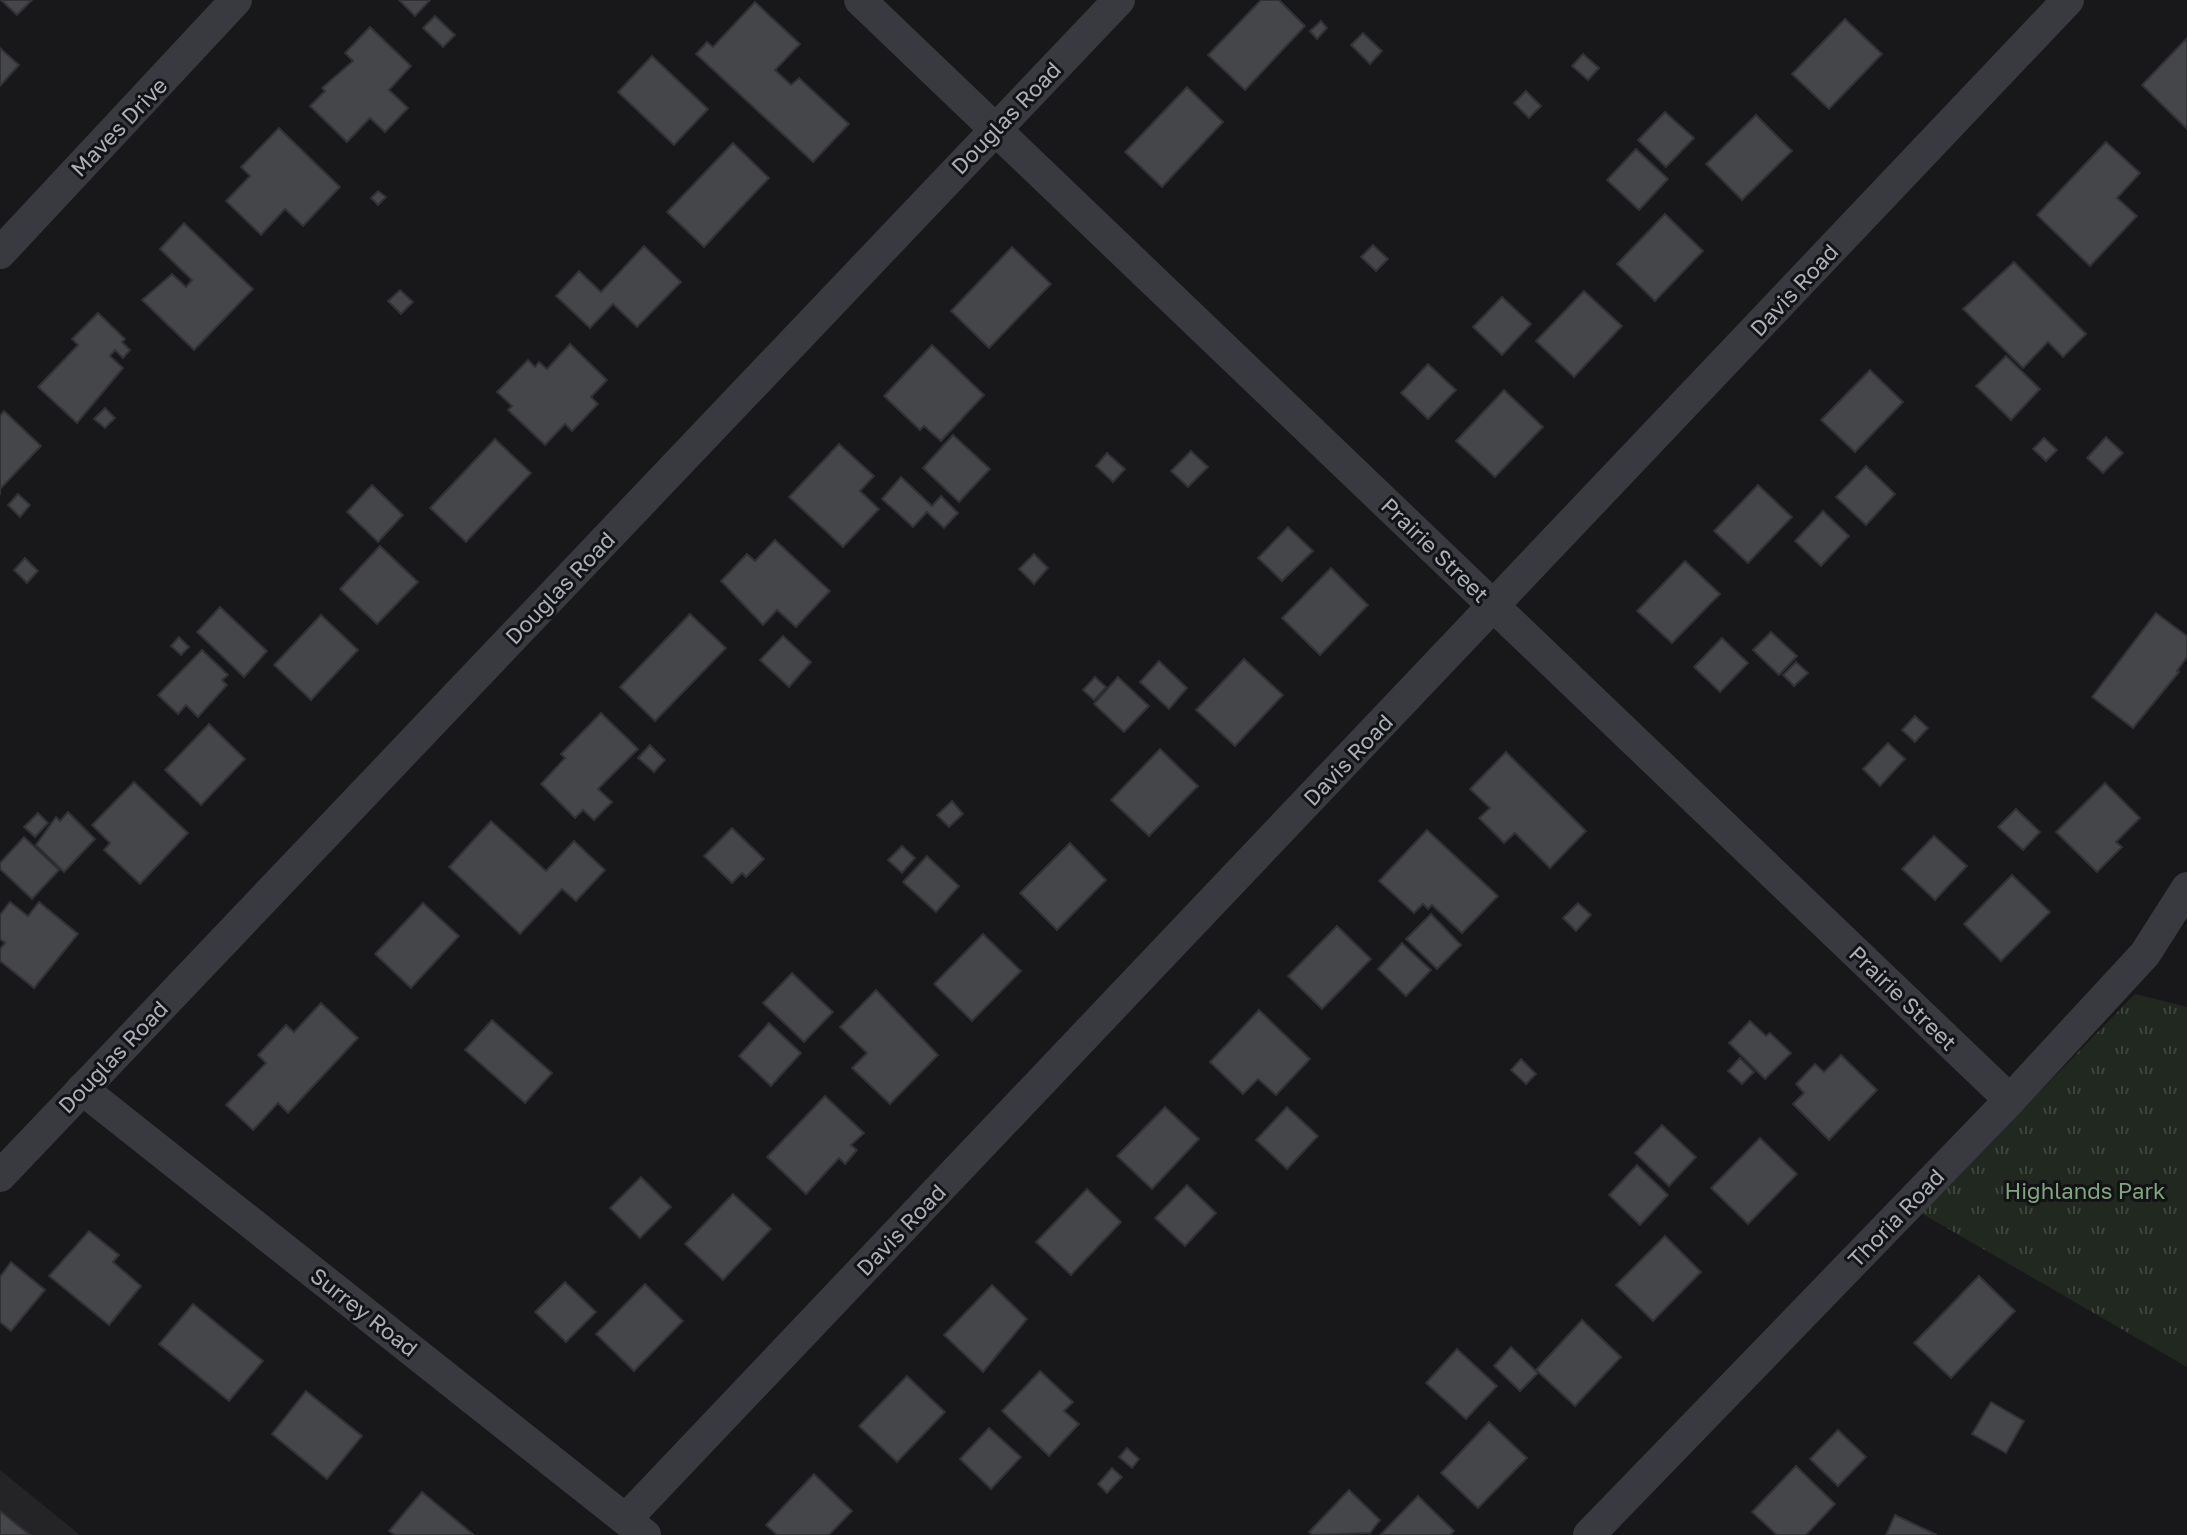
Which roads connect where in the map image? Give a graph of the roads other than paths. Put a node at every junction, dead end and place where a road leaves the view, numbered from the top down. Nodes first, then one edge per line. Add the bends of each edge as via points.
1 (236, 0) edge
2 (860, 0) edge
3 (1119, 0) edge
4 (2068, 0) edge
5 (995, 131) junction
6 (0, 253) edge
7 (1495, 606) junction
8 (2187, 888) edge
9 (82, 1089) junction
10 (2010, 1100) junction
11 (0, 1176) edge
12 (636, 1527) edge
13 (1589, 1535) edge

1 - 6 street, Maves Drive
2 - 5 street, Prairie Street
3 - 5 street, Douglas Road
4 - 7 street, Davis Road
5 - 7 street, Prairie Street
5 - 9 street, Douglas Road
7 - 10 street, Prairie Street
7 - 12 street, Davis Road
8 - 10 street, Thoria Road via 2145,954
9 - 11 street, Douglas Road
9 - 12 street, Surrey Road
10 - 13 street, Thoria Road

